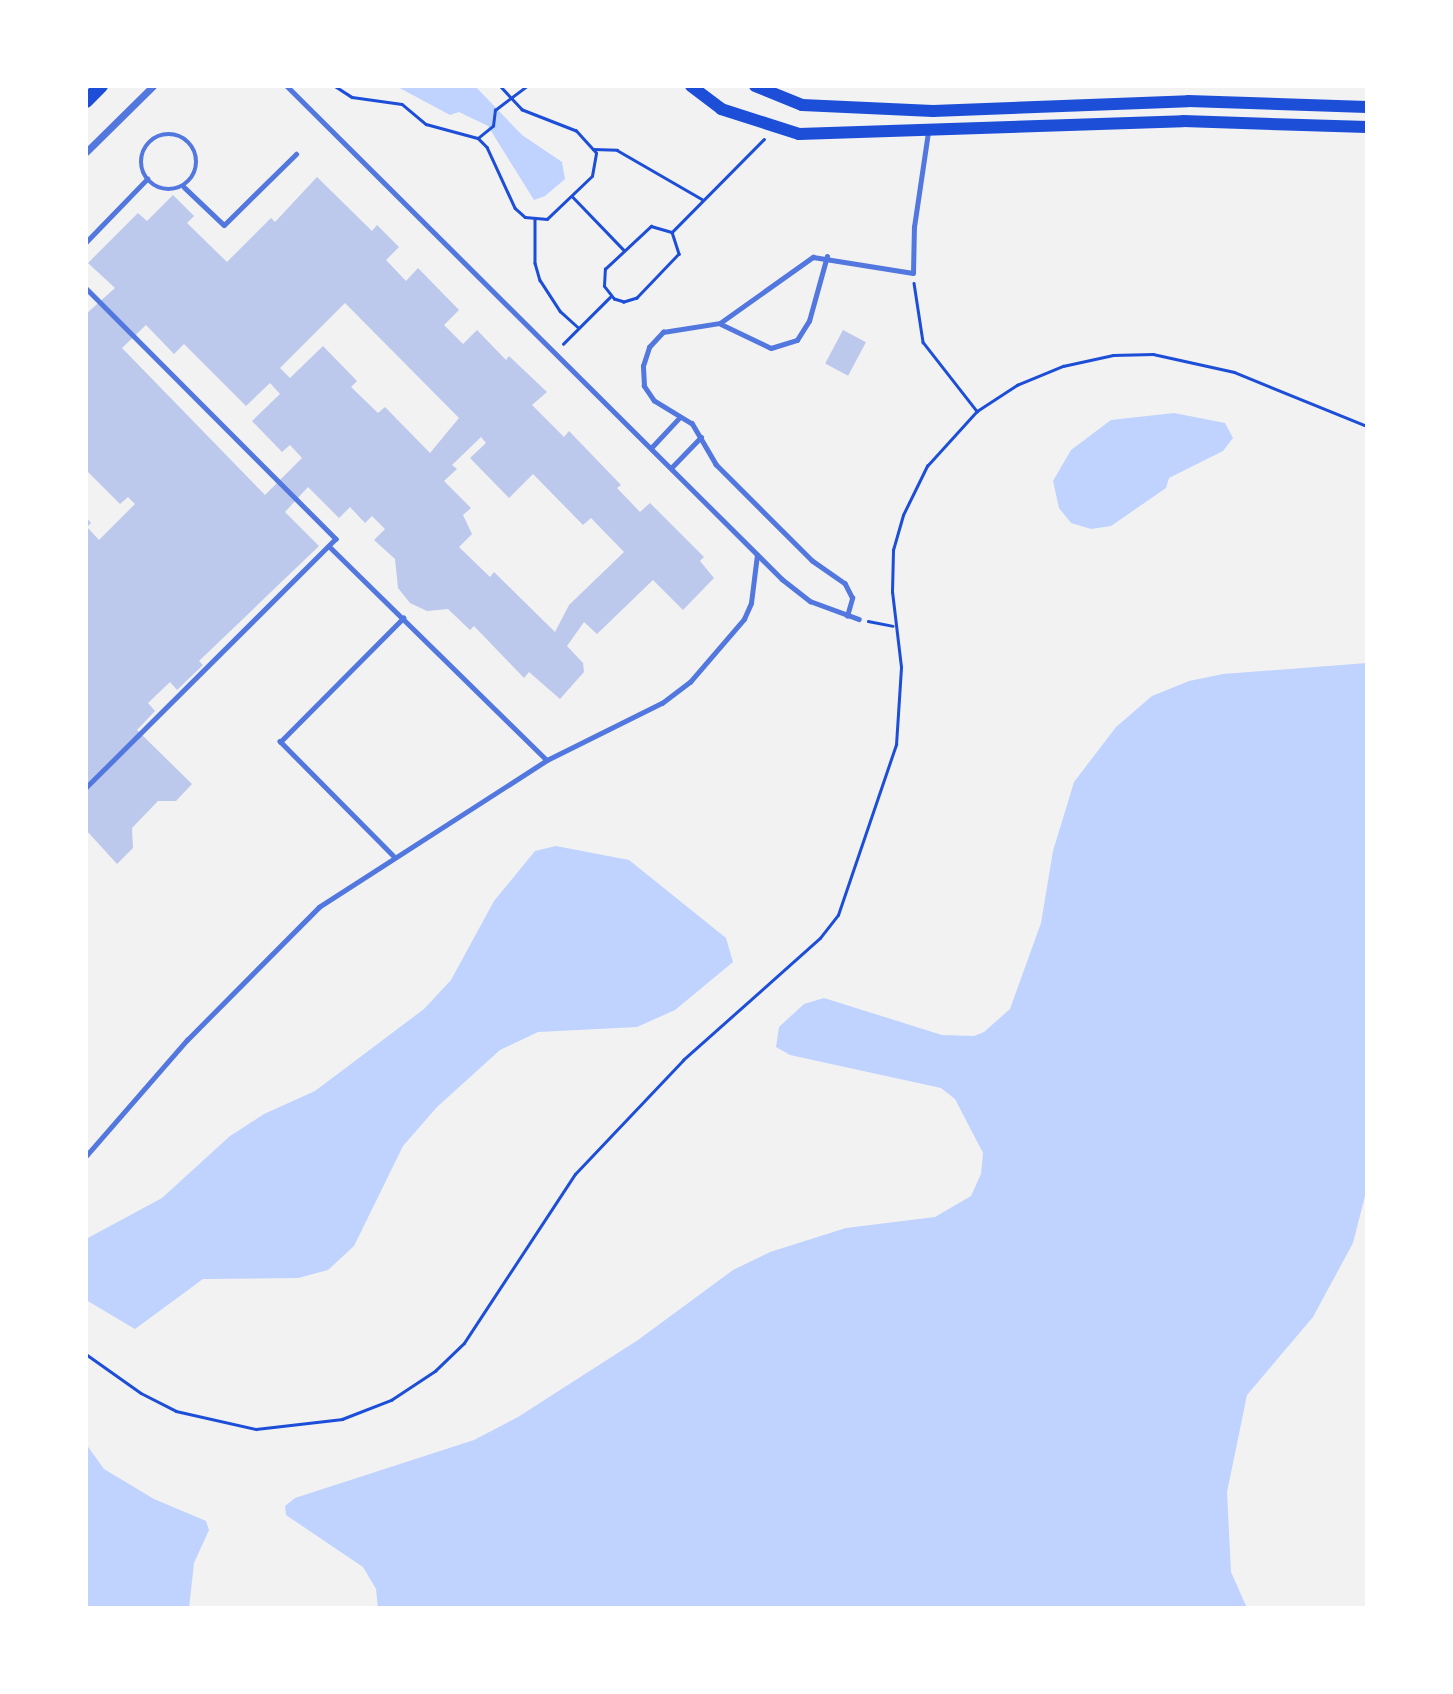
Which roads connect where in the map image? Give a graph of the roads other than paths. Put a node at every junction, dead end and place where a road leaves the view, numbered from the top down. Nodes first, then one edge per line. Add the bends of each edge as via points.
1 (101, 86) edge
2 (153, 86) edge
3 (287, 86) edge
4 (691, 86) edge
5 (755, 86) edge
6 (86, 101) edge
7 (1367, 107) edge
8 (1367, 127) edge
9 (928, 131) junction
10 (86, 152) edge
11 (296, 154) dead end
12 (147, 178) junction
13 (184, 187) junction
14 (86, 242) edge
15 (827, 256) junction
16 (86, 288) edge
17 (720, 323) junction
18 (680, 416) junction
19 (701, 437) junction
20 (651, 448) junction
21 (671, 468) junction
22 (329, 546) junction
23 (757, 554) junction
24 (847, 615) junction
25 (403, 618) junction
26 (859, 619) road end
27 (547, 760) junction
28 (86, 788) edge
29 (393, 856) junction
30 (86, 1156) edge

1 - 6 main road
2 - 10 street
3 - 20 lane
4 - 9 main road via 721,109 799,134
5 - 7 main road via 802,104 933,111 1188,101
8 - 9 main road via 1183,121
9 - 15 lane via 914,227 913,273
11 - 13 lane via 224,225
12 - 13 lane via 166,190
12 - 13 lane via 141,165 146,146 163,135 174,135 196,154 196,172
12 - 14 lane
15 - 17 lane via 806,260
15 - 17 lane via 809,321 797,340 771,348
16 - 22 lane via 336,539
17 - 18 lane via 669,329 649,347 644,386 663,409
18 - 19 lane
18 - 20 lane
19 - 21 lane
19 - 24 lane via 716,465 812,561 845,584 852,598
20 - 21 lane
21 - 23 lane
22 - 25 lane
22 - 28 lane
23 - 24 lane via 810,601
23 - 27 lane via 751,603 744,619 690,682 662,703
24 - 26 lane
25 - 27 lane
25 - 29 lane via 280,742
27 - 29 lane
29 - 30 lane via 319,906 187,1040

